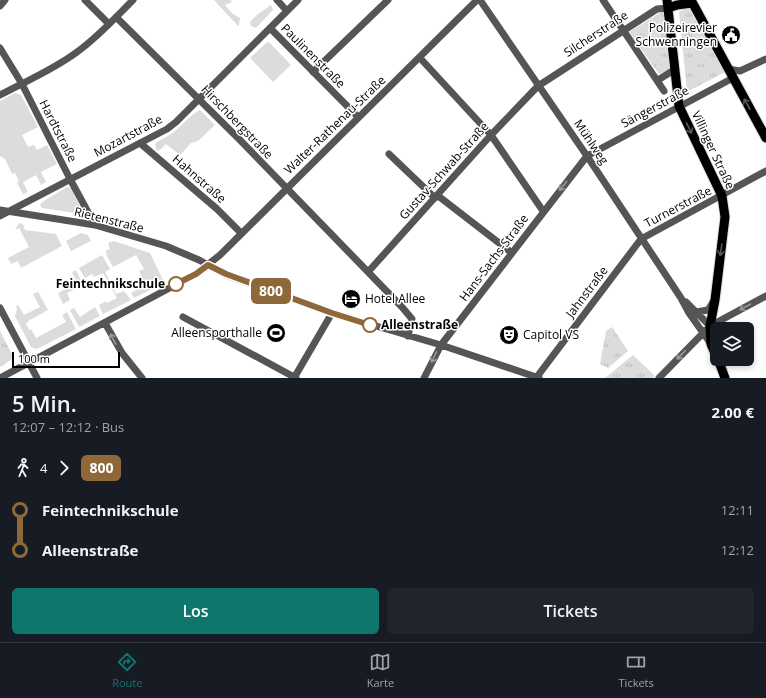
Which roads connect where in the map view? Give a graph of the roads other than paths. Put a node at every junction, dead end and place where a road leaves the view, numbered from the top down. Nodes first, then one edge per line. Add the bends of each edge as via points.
1 (5, 0) edge
2 (85, 0) edge
3 (133, 0) edge
4 (277, 0) edge
5 (298, 0) edge
6 (388, 0) edge
7 (479, 0) edge
8 (603, 0) edge
9 (692, 2) edge
10 (668, 4) edge
11 (0, 6) edge
12 (286, 12) junction
13 (116, 17) junction
14 (110, 24) junction
15 (270, 28) junction
16 (623, 31) junction
17 (0, 48) edge
18 (420, 58) junction
19 (766, 58) edge
20 (728, 69) junction
21 (674, 70) junction
22 (313, 72) junction
23 (733, 78) junction
24 (658, 80) junction
25 (22, 84) junction
26 (538, 86) junction
27 (664, 91) dead end
28 (0, 95) edge
29 (198, 99) junction
30 (679, 106) junction
31 (358, 117) junction
32 (491, 134) junction
33 (766, 138) edge
34 (140, 143) junction
35 (389, 154) dead end
36 (587, 156) junction
37 (766, 171) edge
38 (70, 179) junction
39 (286, 188) junction
40 (722, 196) junction
41 (436, 197) junction
42 (543, 211) junction
43 (2, 213) edge
44 (95, 225) junction
45 (241, 233) junction
46 (641, 239) junction
47 (512, 254) junction
48 (208, 265) junction
49 (368, 272) junction
50 (766, 296) edge
51 (681, 298) junction
52 (715, 300) junction
53 (0, 308) edge
54 (696, 312) junction
55 (332, 313) junction
56 (2, 317) edge
57 (183, 317) dead end
58 (711, 322) edge
59 (717, 322) edge
60 (105, 323) junction
61 (710, 326) joint
62 (703, 332) junction
63 (408, 336) junction
64 (710, 342) edge
65 (441, 345) junction
66 (30, 363) junction
67 (720, 366) edge
68 (0, 378) edge
69 (37, 378) edge
70 (142, 378) edge
71 (295, 378) edge
72 (424, 378) edge
73 (537, 378) edge
74 (659, 378) edge
75 (725, 378) edge

1 - 11 street
2 - 14 street
3 - 13 street
4 - 12 street, Paulinenstraße
5 - 12 street, Mozartstraße
6 - 22 street
7 - 18 street, Walter-Rathenau-Straße
7 - 26 street, Mühlweg
8 - 16 street
9 - 10 main road, Silcherstraße
9 - 20 main road
10 - 16 street, Silcherstraße
10 - 21 main road, Villinger Straße
12 - 15 street, Mozartstraße
13 - 14 street
13 - 29 street, Hirschbergstraße
14 - 25 street via 78,52
15 - 22 street, Paulinenstraße
15 - 29 street, Mozartstraße
16 - 24 street
16 - 26 street, Silcherstraße
17 - 25 street, Hardtstraße
18 - 31 street, Walter-Rathenau-Straße
18 - 32 street
19 - 20 street via 740,71
20 - 23 main road
21 - 24 street
21 - 30 main road, Villinger Straße
22 - 31 street, Paulinenstraße
23 - 30 street, Sängerstraße
33 -> 23 main road
24 - 27 street
25 - 28 street
25 - 38 street, Hardtstraße
26 - 32 street, Gustav-Schwab-Straße
26 - 36 street, Mühlweg
29 - 34 street, Mozartstraße via 167,129
29 - 39 street, Hirschbergstraße
30 - 36 street, Sängerstraße
30 -> 40 main road, Villinger Straße
31 - 39 street, Walter-Rathenau-Straße
32 - 41 street, Gustav-Schwab-Straße
32 - 42 street
34 - 38 street, Mozartstraße
34 - 45 street, Hahnstraße
35 - 41 street
36 -> 42 street, Hans-Sachs-Straße
36 - 46 street, Mühlweg
37 - 40 street, Turnerstraße
38 - 43 street, Mozartstraße
38 - 44 street, Hardtstraße
39 - 45 street, Walter-Rathenau-Straße
39 - 49 street, Hirschbergstraße
40 - 46 street, Turnerstraße
40 -> 52 main road, Villinger Straße via 725,217
41 - 47 street
41 - 49 street, Gustav-Schwab-Straße
42 - 47 street, Hans-Sachs-Straße
43 - 44 street, Rietenstraße
44 - 48 street, Rietenstraße via 166,246
45 - 48 street, Walter-Rathenau-Straße
46 - 51 street, Mühlweg
46 - 73 street, Jahnstraße
47 - 65 street, Hans-Sachs-Straße
48 - 55 street
48 - 60 street, Walter-Rathenau-Straße
49 - 63 street, Hirschbergstraße via 412,320
50 -> 59 street
51 - 54 street, Mühlweg
51 - 62 street, Mühlweg
52 - 54 street via 708,310
52 - 58 main road, Villinger Straße
53 - 56 street
54 - 61 street, Mühlweg
55 - 63 street
55 - 71 street
56 - 66 street
57 - 71 street
60 - 66 street, Walter-Rathenau-Straße
70 -> 60 street via 122,354
61 - 62 street
62 - 64 street, Mühlweg
62 -> 74 street
63 - 65 street
65 -> 72 street, Hans-Sachs-Straße
65 - 73 street
66 - 68 street, Walter-Rathenau-Straße
66 - 69 street
67 - 75 main road, Villinger Straße

